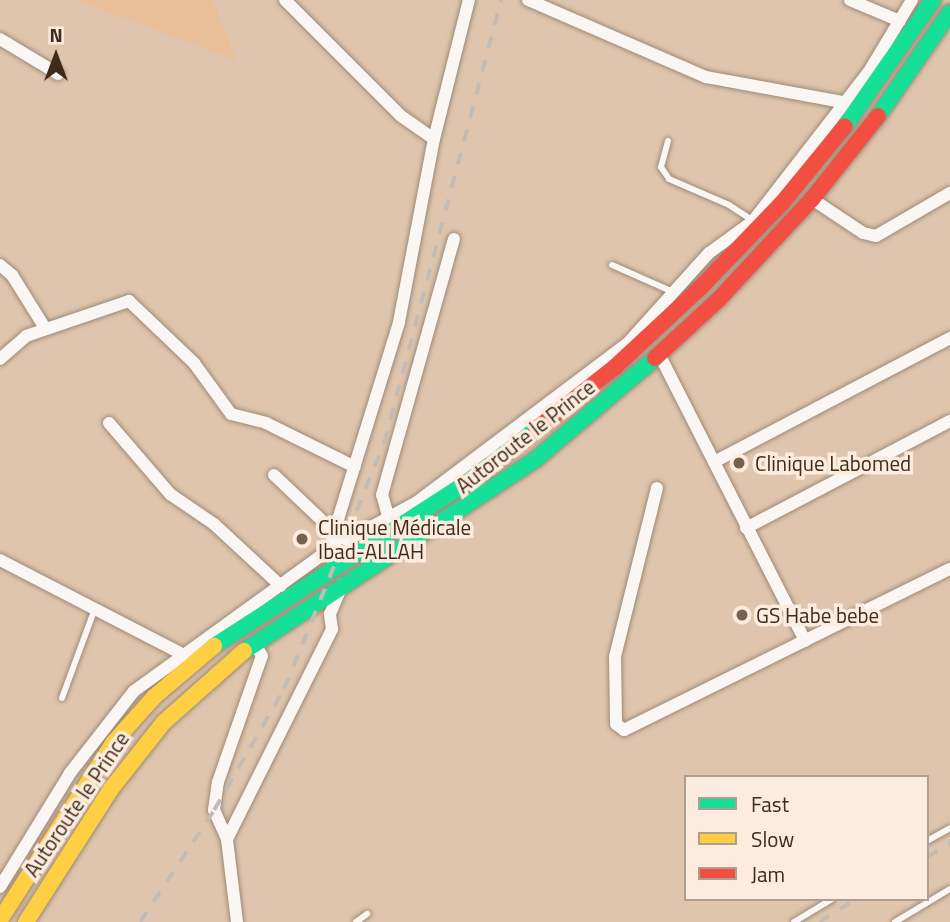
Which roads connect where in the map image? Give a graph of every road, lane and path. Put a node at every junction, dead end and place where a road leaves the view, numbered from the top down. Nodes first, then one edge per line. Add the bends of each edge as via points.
1 (285, 0) edge
2 (469, 0) edge
3 (528, 0) edge
4 (850, 0) edge
5 (912, 0) edge
6 (933, 0) edge
7 (950, 12) edge
8 (900, 21) junction
9 (0, 39) edge
10 (58, 74) dead end
11 (842, 102) junction
12 (434, 139) junction
13 (668, 141) dead end
14 (950, 193) edge
15 (812, 199) junction
16 (753, 221) junction
17 (454, 239) dead end
18 (0, 265) edge
19 (612, 265) dead end
20 (673, 292) junction
21 (45, 328) junction
22 (950, 338) edge
23 (659, 354) junction
24 (0, 359) edge
25 (950, 421) edge
26 (109, 423) dead end
27 (714, 462) junction
28 (355, 467) junction
29 (274, 475) dead end
30 (657, 488) dead end
31 (388, 519) junction
32 (746, 528) junction
33 (334, 532) junction
34 (329, 550) junction
35 (0, 560) edge
36 (950, 569) edge
37 (343, 584) junction
38 (281, 586) junction
39 (309, 586) junction
40 (94, 611) junction
41 (805, 641) junction
42 (254, 642) junction
43 (188, 656) junction
44 (62, 698) dead end
45 (950, 828) edge
46 (227, 839) junction
47 (929, 840) edge
48 (0, 887) edge
49 (950, 889) edge
50 (829, 901) edge
51 (366, 914) dead end
52 (0, 920) edge
53 (26, 922) edge
54 (237, 922) edge
55 (356, 922) edge
56 (794, 922) edge
57 (895, 922) edge

1 - 12 street via 401,116
2 - 12 street
3 - 11 street via 706,77
4 - 8 street
5 - 8 street
6 - 39 main road, Autoroute le Prince via 859,109 782,203 702,286 616,366 471,480
7 - 15 main road, Autoroute le Prince via 875,120
8 - 11 street via 868,73
9 - 10 street
11 - 16 street
12 - 28 street via 399,322
13 - 16 lane via 661,167 669,179 729,205
14 - 15 street via 876,236 863,233
15 - 23 main road, Autoroute le Prince via 719,299
16 - 20 street via 709,253
17 - 31 street via 382,495
18 - 21 street via 12,275
19 - 20 lane
20 - 31 street via 627,344
21 - 24 street via 26,336
21 - 28 street via 130,301 194,363 231,414 267,423
22 - 27 street
23 - 27 street
23 - 37 main road, Autoroute le Prince via 536,459
25 - 32 street
26 - 38 street via 170,494 214,524
27 - 32 street
28 - 33 street
29 - 33 street
30 - 41 street via 615,657 619,727 628,729
31 - 34 street
32 - 41 street
33 - 34 street
34 - 38 street
34 - 39 street
35 - 40 street
36 - 41 street
37 - 42 main road, Autoroute le Prince
37 - 46 street via 330,614 332,629
38 - 43 street
39 - 43 main road, Autoroute le Prince
40 - 43 street
40 - 44 lane
42 - 46 street via 261,656 218,782 215,810
42 - 53 main road, Autoroute le Prince via 164,722 111,789
43 - 48 street via 134,691 70,772
43 - 52 main road, Autoroute le Prince via 113,743
45 - 47 lane
46 - 54 street
49 - 57 lane
50 - 56 lane
51 - 55 lane

